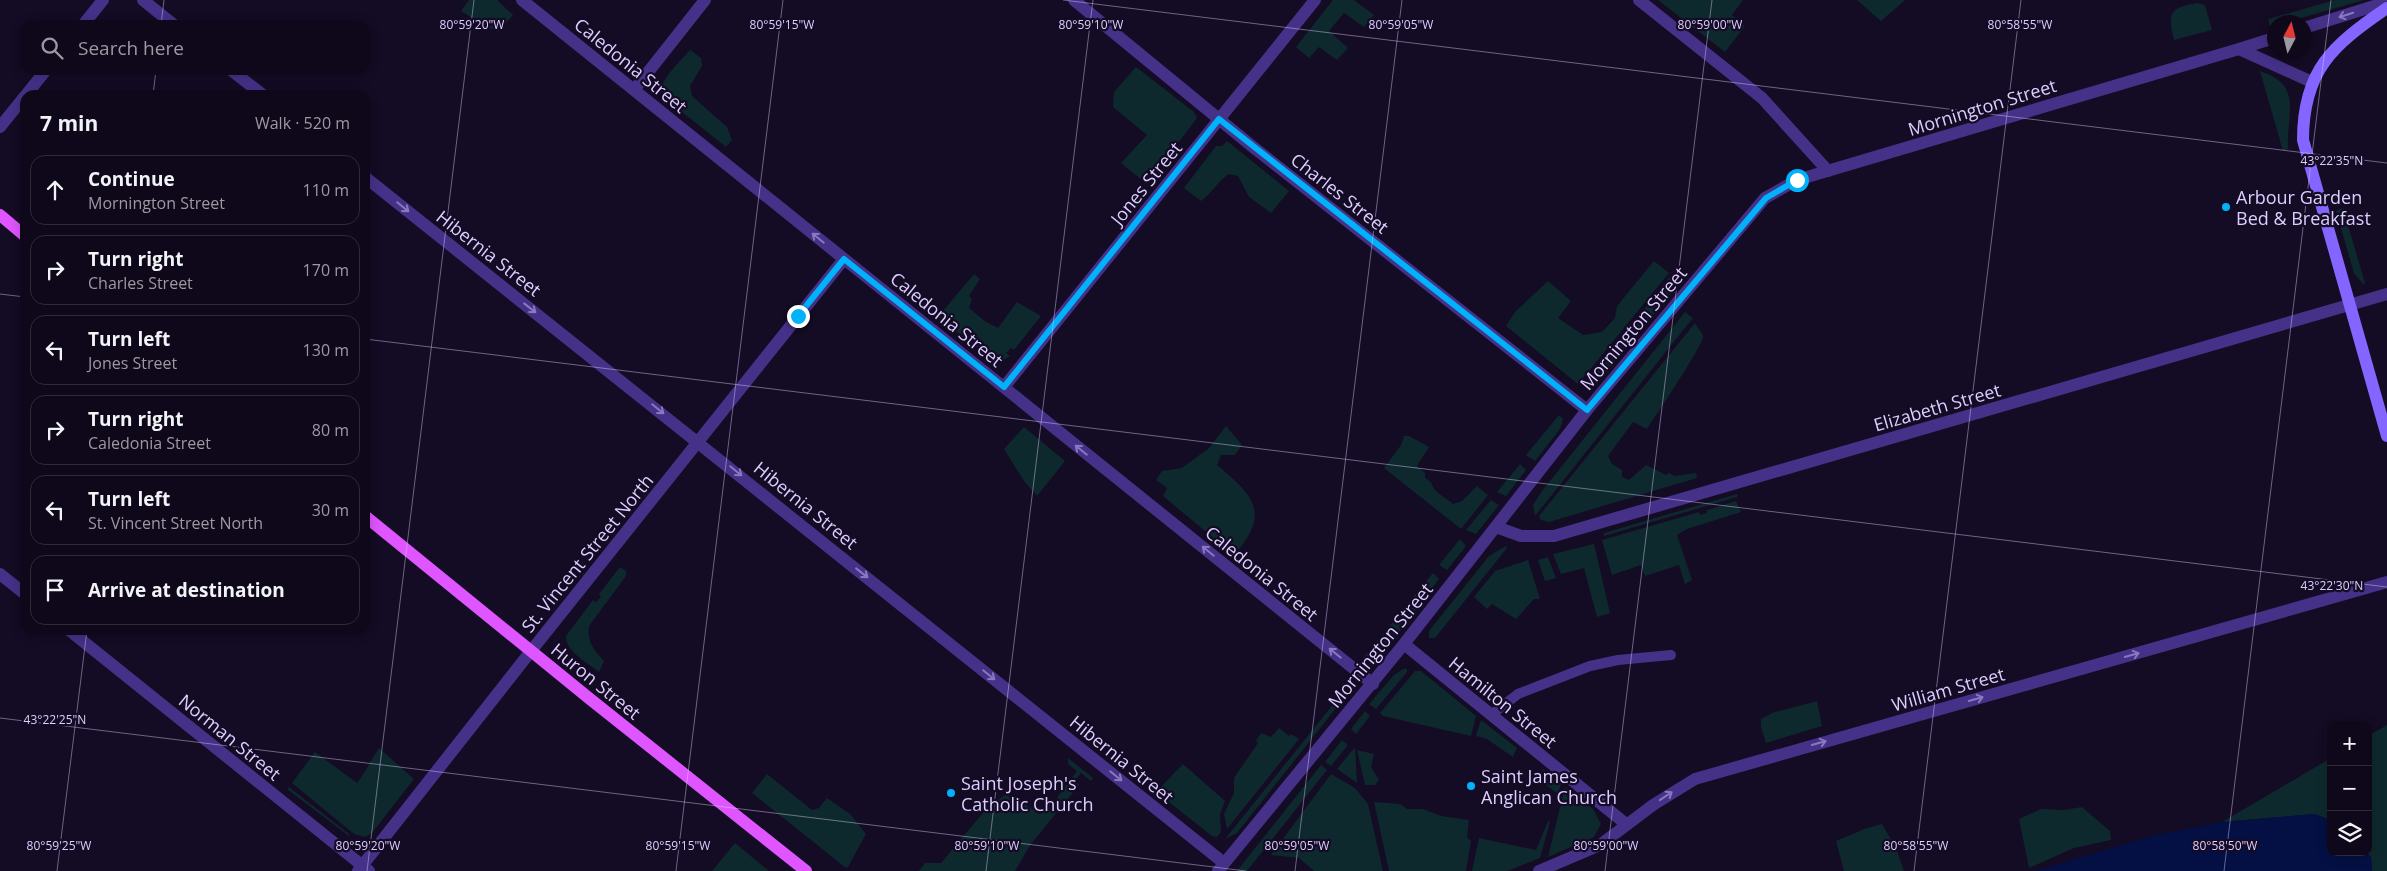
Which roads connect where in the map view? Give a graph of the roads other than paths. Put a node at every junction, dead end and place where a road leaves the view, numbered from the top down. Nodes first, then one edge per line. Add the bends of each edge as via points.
1 (103, 0) edge
2 (143, 0) edge
3 (522, 0) edge
4 (705, 0) edge
5 (1074, 0) edge
6 (1315, 0) edge
7 (1639, 0) edge
8 (2387, 2) edge
9 (2387, 8) edge
10 (87, 20) edge
11 (168, 20) edge
12 (2312, 25) edge
13 (2267, 40) edge
14 (2239, 49) junction
15 (42, 75) edge
16 (237, 75) edge
17 (2312, 82) junction
18 (31, 90) edge
19 (257, 90) edge
20 (634, 90) junction
21 (20, 103) edge
22 (1219, 119) junction
23 (0, 127) edge
24 (1828, 170) junction
25 (370, 181) edge
26 (0, 215) edge
27 (20, 232) edge
28 (844, 259) junction
29 (2387, 294) edge
30 (2350, 305) junction
31 (1004, 387) junction
32 (1587, 410) junction
33 (2387, 436) edge
34 (698, 441) junction
35 (370, 520) edge
36 (1496, 527) junction
37 (0, 574) edge
38 (2387, 582) edge
39 (20, 590) edge
40 (75, 635) edge
41 (1404, 644) junction
42 (531, 651) junction
43 (1672, 655) dead end
44 (1373, 684) junction
45 (1491, 715) junction
46 (1626, 824) junction
47 (1221, 867) edge
48 (363, 869) edge
49 (806, 871) edge
50 (1539, 871) edge

1 - 10 street
2 - 11 street
3 - 20 street, Caledonia Street
4 - 20 street
5 - 22 street, Charles Street
6 - 22 street, Jones Street
7 - 24 street via 1762,98
8 -> 12 street
9 - 17 main road via 2347,36
13 - 14 street, Mornington Street
14 - 17 street
14 - 24 street, Mornington Street
15 - 18 street
16 - 19 street
17 - 30 main road via 2303,117 2303,140
28 -> 20 street, Caledonia Street
21 - 23 street
22 - 31 street, Jones Street
22 - 32 street, Charles Street
24 - 32 street, Mornington Street via 1797,180 1766,198
25 -> 34 street, Hibernia Street
26 - 27 main road
28 - 31 street, Caledonia Street
28 - 34 street, St. Vincent Street North
29 - 30 street, Elizabeth Street
30 - 33 main road
30 - 36 street, Elizabeth Street via 1554,536 1521,536
44 -> 31 street, Caledonia Street
32 - 36 street, Mornington Street
34 - 42 street, St. Vincent Street North
34 -> 47 street, Hibernia Street
35 - 42 main road, Huron Street
36 - 41 street, Mornington Street
37 - 39 street
46 -> 38 street, William Street via 1695,779
40 - 48 street, Norman Street
41 - 44 street, Mornington Street
41 - 45 street, Hamilton Street
42 - 48 street, St. Vincent Street North
42 - 49 main road, Huron Street
43 - 45 lane via 1590,666 1518,694
44 - 47 street, Mornington Street
45 - 46 street, Hamilton Street
46 - 50 street, William Street via 1600,845

